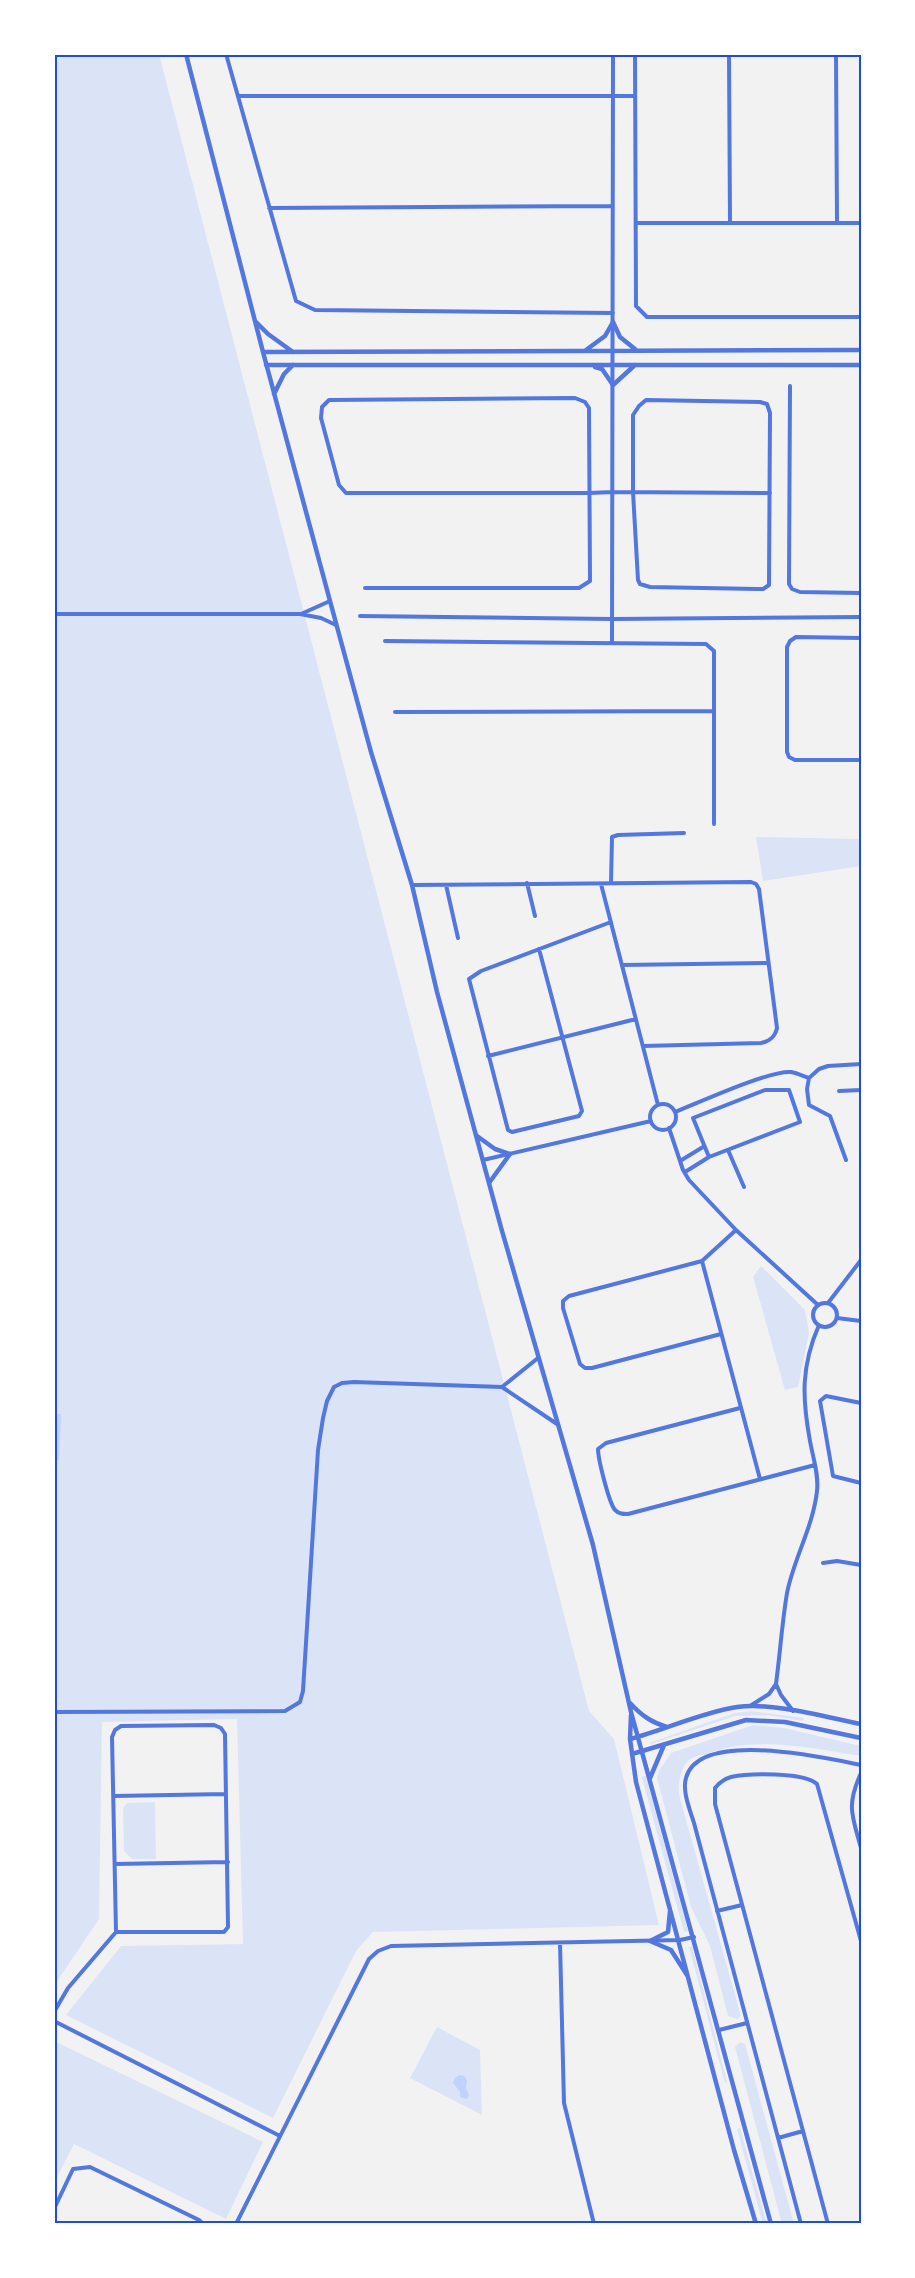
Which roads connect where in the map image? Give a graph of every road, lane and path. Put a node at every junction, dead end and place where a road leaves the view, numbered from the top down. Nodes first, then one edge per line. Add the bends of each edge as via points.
1 (186, 54) edge
2 (226, 54) edge
3 (613, 54) edge
4 (635, 54) edge
5 (729, 54) edge
6 (836, 54) edge
7 (237, 96) junction
8 (635, 96) junction
9 (613, 97) junction
10 (613, 206) junction
11 (268, 208) junction
12 (636, 223) junction
13 (730, 223) junction
14 (837, 223) junction
15 (861, 223) edge
16 (613, 313) junction
17 (861, 316) edge
18 (254, 320) junction
19 (613, 322) junction
20 (586, 350) junction
21 (613, 350) junction
22 (636, 350) junction
23 (861, 350) edge
24 (262, 352) junction
25 (293, 352) junction
26 (266, 365) junction
27 (293, 365) junction
28 (587, 365) junction
29 (635, 365) junction
30 (861, 365) edge
31 (613, 366) junction
32 (613, 385) junction
33 (790, 386) dead end
34 (274, 394) junction
35 (613, 492) junction
36 (633, 492) junction
37 (589, 493) junction
38 (770, 493) junction
39 (365, 588) dead end
40 (861, 593) edge
41 (330, 601) junction
42 (54, 614) edge
43 (300, 614) junction
44 (360, 616) dead end
45 (861, 617) edge
46 (613, 619) junction
47 (337, 625) junction
48 (861, 638) edge
49 (385, 640) dead end
50 (612, 643) junction
51 (714, 711) junction
52 (395, 712) dead end
53 (861, 760) edge
54 (714, 824) dead end
55 (684, 833) dead end
56 (527, 884) junction
57 (602, 884) junction
58 (611, 884) junction
59 (412, 885) junction
60 (446, 885) junction
61 (534, 916) dead end
62 (611, 922) junction
63 (459, 938) dead end
64 (539, 949) junction
65 (768, 963) junction
66 (622, 965) junction
67 (636, 1019) junction
68 (561, 1036) junction
69 (643, 1046) junction
70 (488, 1056) junction
71 (861, 1064) edge
72 (809, 1078) junction
73 (861, 1090) edge
74 (839, 1091) dead end
75 (658, 1105) junction
76 (675, 1112) junction
77 (651, 1121) junction
78 (669, 1128) junction
79 (477, 1136) junction
80 (704, 1147) junction
81 (728, 1150) junction
82 (510, 1154) junction
83 (709, 1157) junction
84 (483, 1160) junction
85 (846, 1160) dead end
86 (680, 1161) junction
87 (685, 1172) junction
88 (489, 1183) junction
89 (744, 1187) dead end
90 (736, 1230) junction
91 (861, 1260) edge
92 (702, 1261) junction
93 (828, 1303) junction
94 (818, 1305) junction
95 (837, 1318) junction
96 (861, 1322) edge
97 (819, 1325) junction
98 (721, 1334) junction
99 (538, 1358) junction
100 (502, 1386) junction
101 (861, 1403) edge
102 (740, 1408) junction
103 (558, 1424) junction
104 (814, 1465) junction
105 (760, 1479) junction
106 (861, 1483) edge
107 (823, 1563) dead end
108 (861, 1565) edge
109 (776, 1684) junction
110 (630, 1703) junction
111 (750, 1706) junction
112 (793, 1711) junction
113 (54, 1712) edge
114 (631, 1712) junction
115 (861, 1724) edge
116 (669, 1727) junction
117 (640, 1737) junction
118 (861, 1738) edge
119 (630, 1739) junction
120 (664, 1745) junction
121 (644, 1751) junction
122 (632, 1754) junction
123 (861, 1765) edge
124 (861, 1773) edge
125 (650, 1779) junction
126 (226, 1794) junction
127 (114, 1796) junction
128 (861, 1848) edge
129 (228, 1862) junction
130 (115, 1864) junction
131 (742, 1905) junction
132 (671, 1908) junction
133 (717, 1911) junction
134 (116, 1932) junction
135 (694, 1937) junction
136 (680, 1940) junction
137 (650, 1941) junction
138 (861, 1941) edge
139 (561, 1943) junction
140 (690, 1980) junction
141 (54, 2012) edge
142 (54, 2021) edge
143 (747, 2023) junction
144 (719, 2030) junction
145 (803, 2132) junction
146 (280, 2136) junction
147 (778, 2138) junction
148 (54, 2209) edge
149 (203, 2224) edge
150 (236, 2224) edge
151 (594, 2224) edge
152 (756, 2224) edge
153 (771, 2224) edge
154 (801, 2224) edge
155 (828, 2224) edge

1 - 18 street
2 - 7 street
3 - 9 street
4 - 8 street
5 - 13 street
6 - 14 street
7 - 9 street
7 - 11 street
8 - 9 street
8 - 12 street
9 - 10 street
10 - 11 street
10 - 16 street
11 - 16 street via 296,301 315,310
12 - 13 street
12 - 17 street via 636,306 647,317
13 - 14 street
14 - 15 street
16 - 19 street
18 - 24 street
18 - 25 street
19 - 20 street via 605,336
19 - 21 street
19 - 22 street via 620,336
20 - 21 street
20 - 25 street
21 - 22 street
21 - 31 street
22 - 23 street
24 - 25 street
24 - 26 street
26 - 27 street
26 - 34 street
27 - 28 street
27 - 34 street
28 - 31 street
28 - 32 street via 602,369
29 - 30 street
29 - 31 street
29 - 32 street
31 - 32 street
32 - 35 street
33 - 40 street via 789,584 800,592
34 - 41 street
35 - 36 street
35 - 37 street
35 - 46 street
36 - 38 street
36 - 38 street via 633,415 646,400 767,404
36 - 38 street via 640,584 758,589 769,585
37 - 37 street via 589,408 581,399 330,400 322,407 321,418 343,491
37 - 39 street via 590,581 579,588
41 - 43 street
41 - 47 street
42 - 43 street
43 - 47 street
44 - 46 street
45 - 46 street
46 - 50 street
47 - 59 street
48 - 53 street via 796,637 787,647 789,757
49 - 50 street
50 - 51 street via 706,644 714,651
51 - 52 street
51 - 54 street
55 - 58 street via 612,837
56 - 57 street
56 - 60 street
56 - 61 street
57 - 58 street
57 - 62 street
58 - 65 street via 754,883 759,889
59 - 60 street
59 - 79 street
60 - 63 street
62 - 64 street
62 - 66 street
64 - 68 street
64 - 70 street via 473,974 469,980
65 - 66 street
65 - 69 street via 777,1028 771,1040
66 - 67 street
67 - 68 street
67 - 69 street
68 - 70 street
68 - 70 street via 582,1111 579,1116 516,1133 508,1130
69 - 75 street
71 - 72 street via 823,1067
72 - 76 street via 792,1072 762,1078
72 - 85 street via 809,1105 830,1116
73 - 74 street
75 - 76 street via 666,1105
75 - 77 street
76 - 78 street via 675,1123
77 - 78 street via 656,1128
77 - 82 street
78 - 86 street
79 - 82 street
79 - 84 street
80 - 81 street via 693,1118 765,1090 789,1090 800,1122
80 - 83 street
80 - 86 street
81 - 83 street
81 - 89 street
82 - 84 street
82 - 88 street
83 - 87 street
84 - 88 street
86 - 87 street
87 - 90 street
88 - 99 street
90 - 92 street
90 - 94 street
91 - 93 street
92 - 98 street
92 - 98 street via 569,1296 563,1301 563,1308 580,1364 585,1368
93 - 94 street
93 - 95 street via 835,1307
94 - 97 street via 813,1314
95 - 96 street
95 - 97 street via 830,1326
97 - 104 street via 803,1390
98 - 102 street
99 - 100 street
99 - 103 street
100 - 103 street
100 - 113 street via 354,1382 342,1383 330,1393 318,1450 303,1691 294,1707 285,1711
101 - 106 street via 826,1396 820,1401 834,1478
102 - 105 street
102 - 105 street via 606,1443 598,1449 599,1459 613,1508 624,1514
103 - 110 street via 595,1551
104 - 105 street
104 - 109 street via 817,1494 788,1592
107 - 108 street
109 - 111 street via 769,1694
109 - 112 street
110 - 114 street
110 - 116 street via 652,1723
111 - 112 street
111 - 116 street
112 - 115 street
114 - 117 street
114 - 119 street
116 - 117 street
117 - 119 street
117 - 121 street
118 - 120 street via 785,1722 746,1720
119 - 122 street
120 - 121 street
120 - 125 street
121 - 122 street
121 - 125 street
122 - 132 street
123 - 133 street via 801,1753 747,1750 708,1756 697,1763 686,1777 685,1788
124 - 128 street via 850,1808
125 - 135 street
126 - 127 street
126 - 127 street via 225,1734 221,1728 121,1726 112,1737
126 - 129 street
127 - 130 street
129 - 130 street
129 - 134 street via 227,1930
130 - 134 street
131 - 133 street
131 - 138 street via 715,1804 715,1788 731,1777 759,1775 813,1780
131 - 145 street
132 - 136 street
132 - 137 street via 668,1932
133 - 143 street
134 - 141 street via 68,1988
135 - 136 street
135 - 144 street
136 - 137 street
136 - 140 street
137 - 139 street
137 - 140 street via 671,1950
139 - 146 street via 391,1946 378,1951 369,1959
139 - 151 street via 564,2103
140 - 152 street
142 - 146 street
143 - 144 street
143 - 147 street
144 - 153 street
145 - 147 street
145 - 155 street
146 - 150 street
147 - 154 street
148 - 149 street via 74,2169 90,2167

